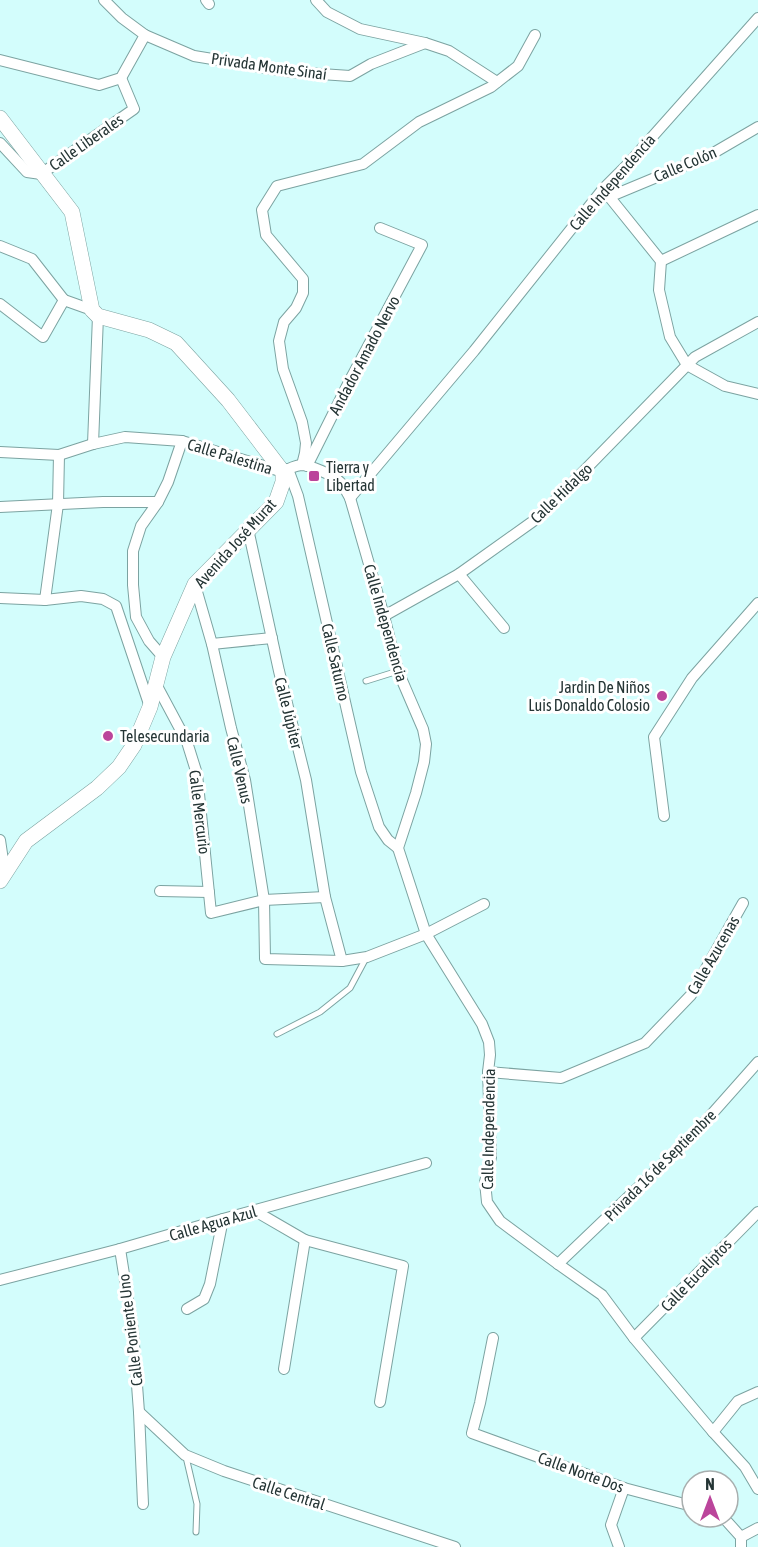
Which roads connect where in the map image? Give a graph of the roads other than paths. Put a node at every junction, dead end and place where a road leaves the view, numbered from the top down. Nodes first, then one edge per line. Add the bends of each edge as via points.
1 (104, 0) edge
2 (316, 0) edge
3 (758, 18) edge
4 (535, 34) dead end
5 (145, 35) junction
6 (425, 43) junction
7 (0, 60) edge
8 (121, 78) junction
9 (497, 82) junction
10 (0, 118) edge
11 (758, 127) edge
12 (0, 143) edge
13 (41, 174) junction
14 (606, 193) junction
15 (758, 215) edge
16 (380, 228) dead end
17 (0, 246) edge
18 (661, 261) junction
19 (64, 300) junction
20 (0, 304) edge
21 (94, 313) junction
22 (758, 322) edge
23 (687, 365) junction
24 (758, 394) edge
25 (182, 441) junction
26 (93, 444) junction
27 (0, 452) edge
28 (59, 455) junction
29 (304, 466) junction
30 (285, 470) junction
31 (350, 498) junction
32 (158, 502) junction
33 (58, 504) junction
34 (0, 507) edge
35 (248, 529) junction
36 (459, 574) junction
37 (195, 584) junction
38 (0, 598) edge
39 (45, 600) junction
40 (758, 603) edge
41 (384, 616) junction
42 (504, 628) dead end
43 (272, 638) junction
44 (212, 644) junction
45 (163, 657) junction
46 (398, 671) junction
47 (366, 681) dead end
48 (156, 684) junction
49 (150, 707) junction
50 (664, 816) dead end
51 (0, 840) edge
52 (398, 848) junction
53 (2, 877) edge
54 (160, 891) dead end
55 (209, 892) junction
56 (325, 897) junction
57 (264, 900) junction
58 (743, 903) dead end
59 (484, 904) dead end
60 (426, 934) junction
61 (367, 957) junction
62 (342, 961) junction
63 (277, 1034) dead end
64 (758, 1062) edge
65 (488, 1072) junction
66 (426, 1163) dead end
67 (255, 1211) junction
68 (758, 1212) edge
69 (223, 1219) junction
70 (305, 1240) junction
71 (120, 1249) junction
72 (558, 1264) junction
73 (0, 1280) edge
74 (187, 1309) dead end
75 (493, 1338) dead end
76 (634, 1338) junction
77 (284, 1369) dead end
78 (758, 1392) edge
79 (380, 1402) dead end
80 (139, 1412) junction
81 (713, 1432) junction
82 (185, 1455) junction
83 (757, 1485) edge
84 (624, 1488) junction
85 (680, 1503) edge
86 (143, 1504) dead end
87 (758, 1528) edge
88 (732, 1529) edge
89 (196, 1532) dead end
90 (741, 1542) edge
91 (455, 1547) edge
92 (619, 1547) edge

1 - 5 street, Privada Monte Sinaí
2 - 6 street via 327,12 360,29
3 - 14 street, Calle Independencia via 628,163
4 - 9 street via 518,66
5 - 6 street, Privada Monte Sinaí via 194,56 292,72 350,76
5 - 8 street
6 - 9 street via 449,51
7 - 8 street via 99,85
8 - 13 street, Calle Liberales via 134,109
9 - 29 street via 419,122 363,164 276,186 262,210 266,235 303,279 303,293 284,322 279,341 283,369 302,422 306,443
10 - 13 street
11 - 14 street, Calle Colón via 710,155
12 - 13 street via 27,172
13 - 21 street via 72,212
14 - 18 street
14 - 31 street, Calle Independencia
15 - 18 street
16 - 29 street, Andador Amado Nervo via 422,245
17 - 19 street via 32,259
18 - 23 street via 659,290 670,337
19 - 20 street via 43,337
19 - 21 street
21 - 26 street
21 - 30 street via 176,343
22 - 23 street, Calle Hidalgo
23 - 24 street via 725,386
23 - 36 street, Calle Hidalgo via 539,517
25 - 26 street, Calle Palestina via 125,437
25 - 30 street, Calle Palestina
25 - 32 street
26 - 28 street, Calle Palestina
27 - 28 street, Calle Palestina
28 - 33 street
29 - 30 street
29 - 31 street via 341,482
30 - 35 street, Avenida José Murat via 276,502
30 - 52 street, Calle Saturno via 298,496 362,772 379,827
31 - 41 street, Calle Independencia
32 - 33 street
32 - 45 street via 141,526 134,551 133,585 136,617
33 - 34 street
33 - 39 street
35 - 37 street, Avenida José Murat
35 - 43 street, Calle Júpiter
36 - 41 street, Calle Hidalgo
36 - 42 street
37 - 44 street, Calle Venus
37 - 45 street, Avenida José Murat
38 - 39 street
39 - 49 street via 81,596 103,599 116,606
40 - 50 street via 692,678 654,738
41 - 46 street, Calle Independencia
43 - 44 street
43 - 56 street, Calle Júpiter via 306,780
44 - 57 street, Calle Venus via 245,780
45 - 48 street, Avenida José Murat
46 - 47 lane
46 - 52 street, Calle Independencia via 426,744 416,793
48 - 49 street, Avenida José Murat
48 - 55 street, Calle Mercurio via 187,742 197,774
49 - 53 street, Avenida José Murat via 134,745 119,767 26,841
51 - 53 street
52 - 60 street, Calle Independencia
54 - 55 street
55 - 57 street, Calle Mercurio via 211,913
56 - 57 street
56 - 62 street, Calle Júpiter
57 - 62 street, Calle Venus via 265,959
58 - 65 street, Calle Azucenas via 691,995 645,1043 561,1078
59 - 60 street
60 - 61 street
60 - 65 street, Calle Independencia via 482,1024 489,1042
61 - 62 street
61 - 63 lane via 350,988 320,1012
64 - 72 street, Privada 16 de Septiembre via 695,1133
65 - 72 street, Calle Independencia via 488,1202 500,1221
66 - 67 street, Calle Agua Azul
67 - 69 street, Calle Agua Azul
67 - 70 street
68 - 76 street, Calle Eucaliptos
69 - 71 street, Calle Agua Azul
69 - 74 street via 210,1284 204,1299
70 - 77 street
70 - 79 street via 403,1266
71 - 73 street, Calle Agua Azul
71 - 80 street, Calle Poniente Uno via 133,1331
72 - 76 street, Calle Independencia via 602,1295
75 - 84 street, Calle Norte Dos via 472,1433
76 - 81 street, Calle Independencia
78 - 81 street via 738,1401
80 - 82 street, Calle Central
80 - 86 street, Calle Poniente Uno
81 - 83 street, Calle Independencia via 746,1467
82 - 89 lane via 197,1504
82 - 91 street, Calle Central
84 - 85 street, Calle Norte Dos
84 - 92 street via 611,1525
87 - 90 street
88 - 90 street

